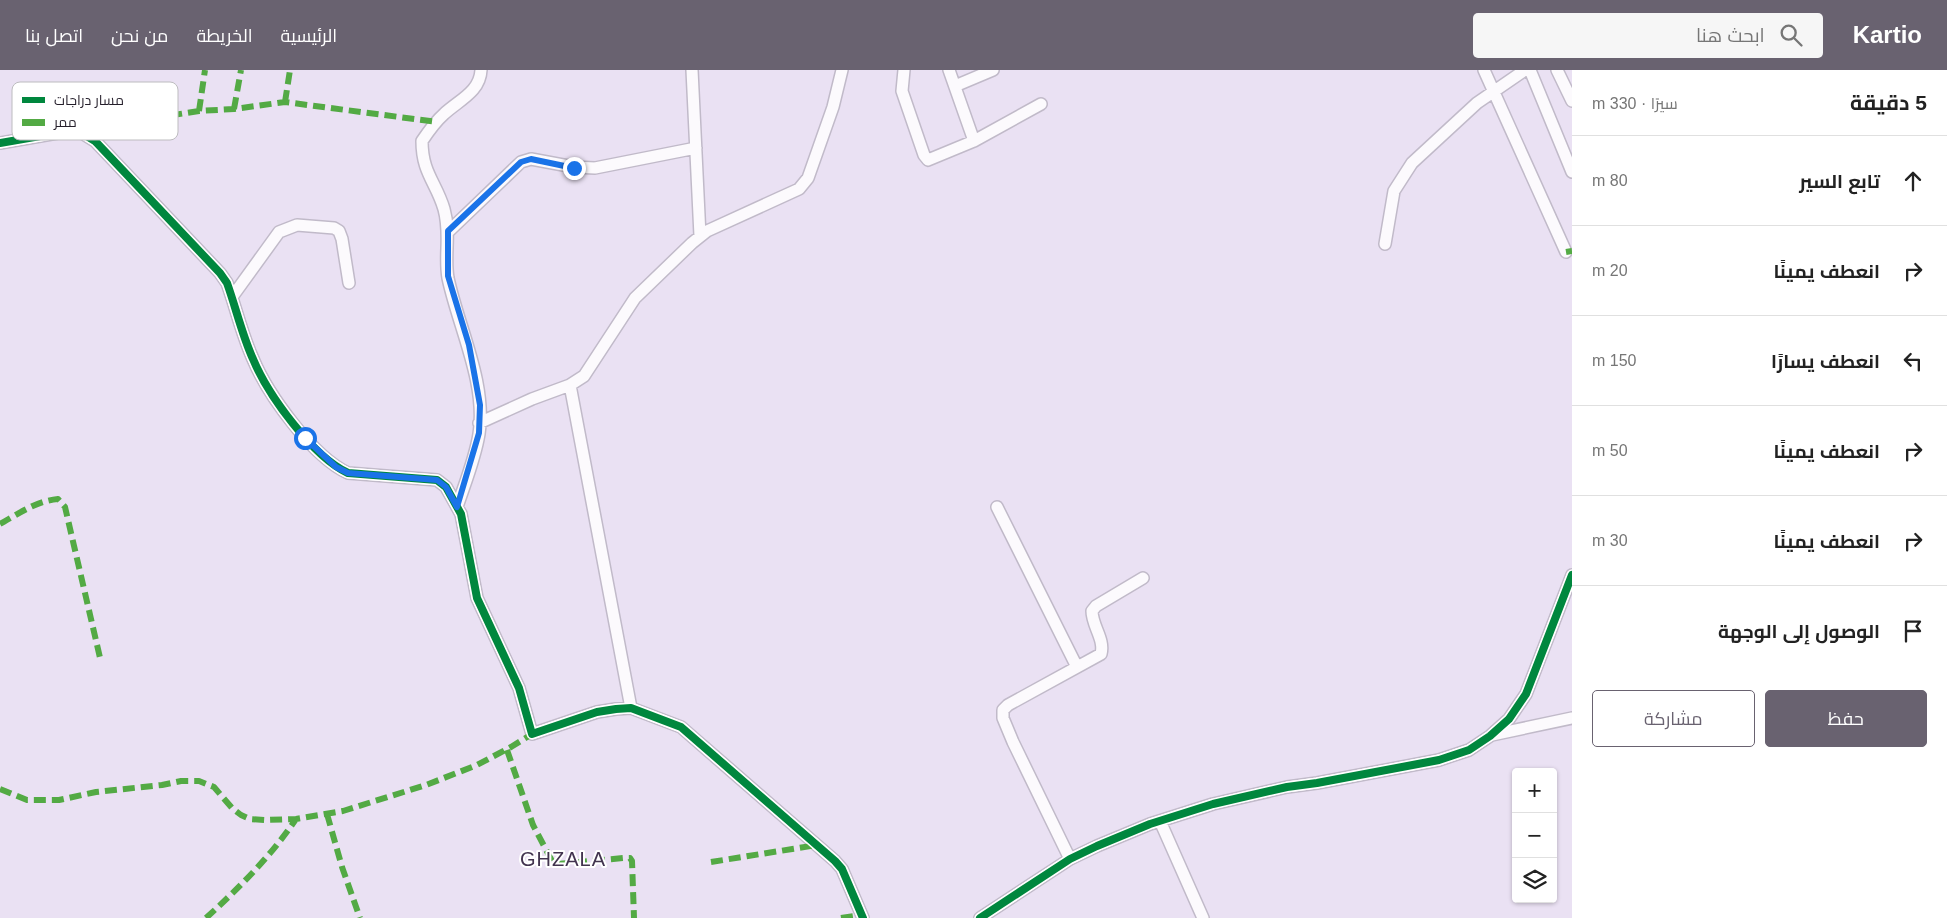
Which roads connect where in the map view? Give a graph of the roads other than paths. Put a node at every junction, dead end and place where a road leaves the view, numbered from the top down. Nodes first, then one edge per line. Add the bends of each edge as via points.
1 (481, 70) edge
2 (692, 70) edge
3 (842, 70) edge
4 (949, 70) edge
5 (993, 70) edge
6 (1484, 70) edge
7 (1525, 70) edge
8 (1530, 70) edge
9 (1557, 70) edge
10 (906, 71) edge
11 (955, 86) junction
12 (1495, 90) junction
13 (1572, 101) edge
14 (1041, 104) dead end
15 (16, 140) edge
16 (93, 140) edge
17 (974, 140) junction
18 (0, 143) edge
19 (696, 148) junction
20 (1572, 172) edge
21 (448, 231) junction
22 (700, 236) junction
23 (1385, 244) dead end
24 (1566, 252) dead end
25 (349, 283) dead end
26 (232, 298) junction
27 (570, 385) junction
28 (479, 423) junction
29 (457, 507) junction
30 (997, 507) dead end
31 (1572, 576) edge
32 (1143, 578) dead end
33 (1077, 667) junction
34 (631, 708) junction
35 (1572, 718) edge
36 (1490, 736) junction
37 (1160, 821) junction
38 (1070, 859) junction
39 (862, 918) edge
40 (980, 918) edge
41 (1204, 918) edge

1 - 21 street via 481,79 469,94 444,114 422,142 424,167 444,209
2 - 19 street
3 - 22 street via 833,107 808,178 799,189
4 - 11 street
5 - 11 street
6 - 12 street
7 - 12 street
8 - 20 street
9 - 13 street
10 - 17 street via 902,92 928,160
11 - 17 street
12 - 23 street via 1476,103 1412,163 1394,191
12 - 24 street
14 - 17 street
15 - 18 street
16 - 26 street via 209,260 227,283
19 - 21 street via 596,168 526,160
19 - 22 street
21 - 28 street via 448,276 469,345 480,405
22 - 27 street via 635,298 584,376
25 - 26 street via 339,232 334,228 296,225 279,232
26 - 29 street via 252,359 262,378 291,421 327,460 348,473 437,480 446,487
27 - 28 street
27 - 34 street
28 - 29 street via 479,433
29 - 34 street via 477,598 519,688 532,734 597,712
30 - 33 street
31 - 36 street via 1526,694 1509,719
32 - 33 street via 1092,611 1101,654
33 - 38 street via 1003,710 1013,742
34 - 39 street via 681,727 835,861 842,869
35 - 36 street
36 - 37 street via 1469,750 1439,760 1287,787 1213,804
37 - 38 street
37 - 41 street
38 - 40 street

